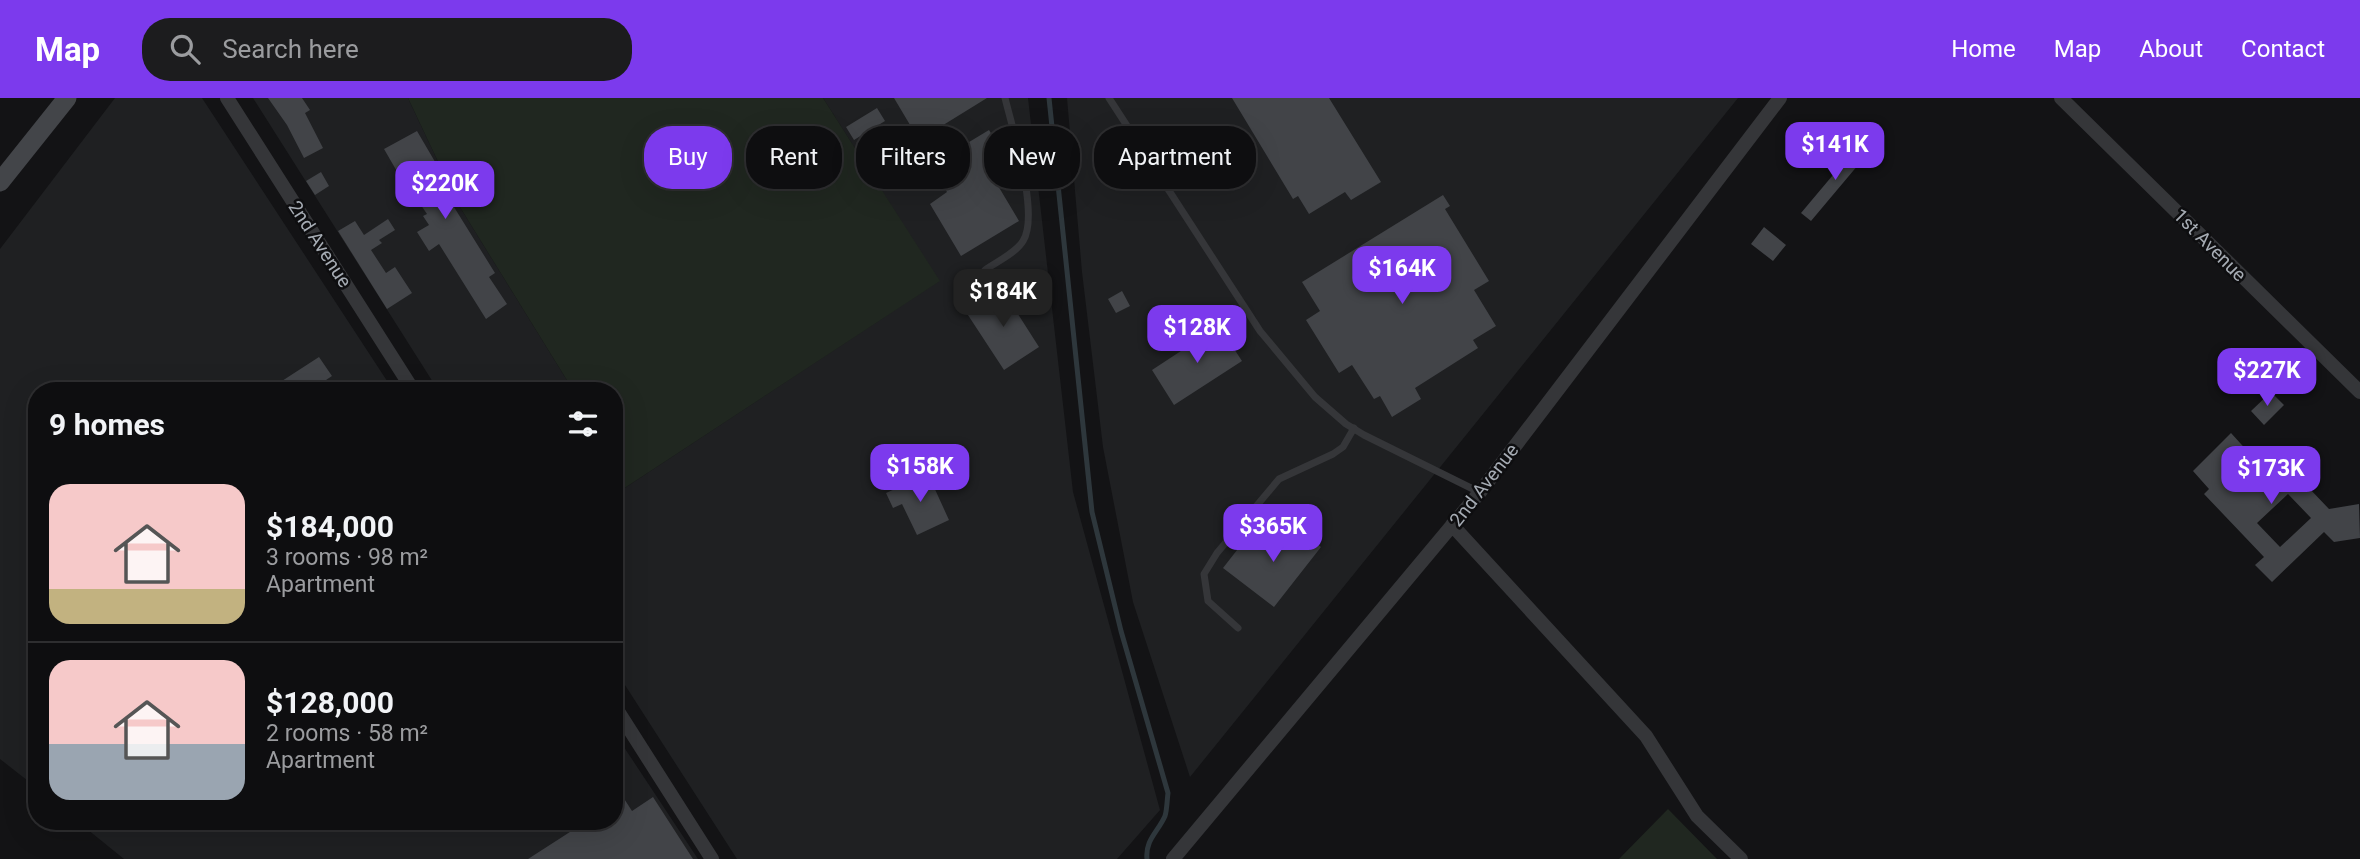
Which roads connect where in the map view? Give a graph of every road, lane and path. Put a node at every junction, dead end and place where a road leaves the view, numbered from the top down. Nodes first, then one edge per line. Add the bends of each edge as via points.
1 (67, 98) edge
2 (227, 98) edge
3 (1005, 98) edge
4 (1110, 98) edge
5 (1780, 98) edge
6 (2061, 98) edge
7 (0, 183) edge
8 (985, 270) dead end
9 (408, 382) edge
10 (2360, 392) edge
11 (1354, 428) junction
12 (1480, 492) junction
13 (1452, 525) junction
14 (1238, 628) dead end
15 (623, 719) edge
16 (712, 859) edge
17 (1173, 859) edge
18 (1741, 859) edge

1 - 7 main road
2 - 9 street, 2nd Avenue
3 - 8 lane via 1018,143 1028,223 1024,241
4 - 11 lane via 1260,331 1315,397
5 - 12 street, 2nd Avenue
6 - 10 street, 1st Avenue
11 - 12 lane
11 - 14 lane via 1333,454 1279,479 1203,573 1208,601
12 - 13 street, 2nd Avenue
13 - 17 street, 2nd Avenue
13 - 18 street via 1646,736 1697,816
15 - 16 street

